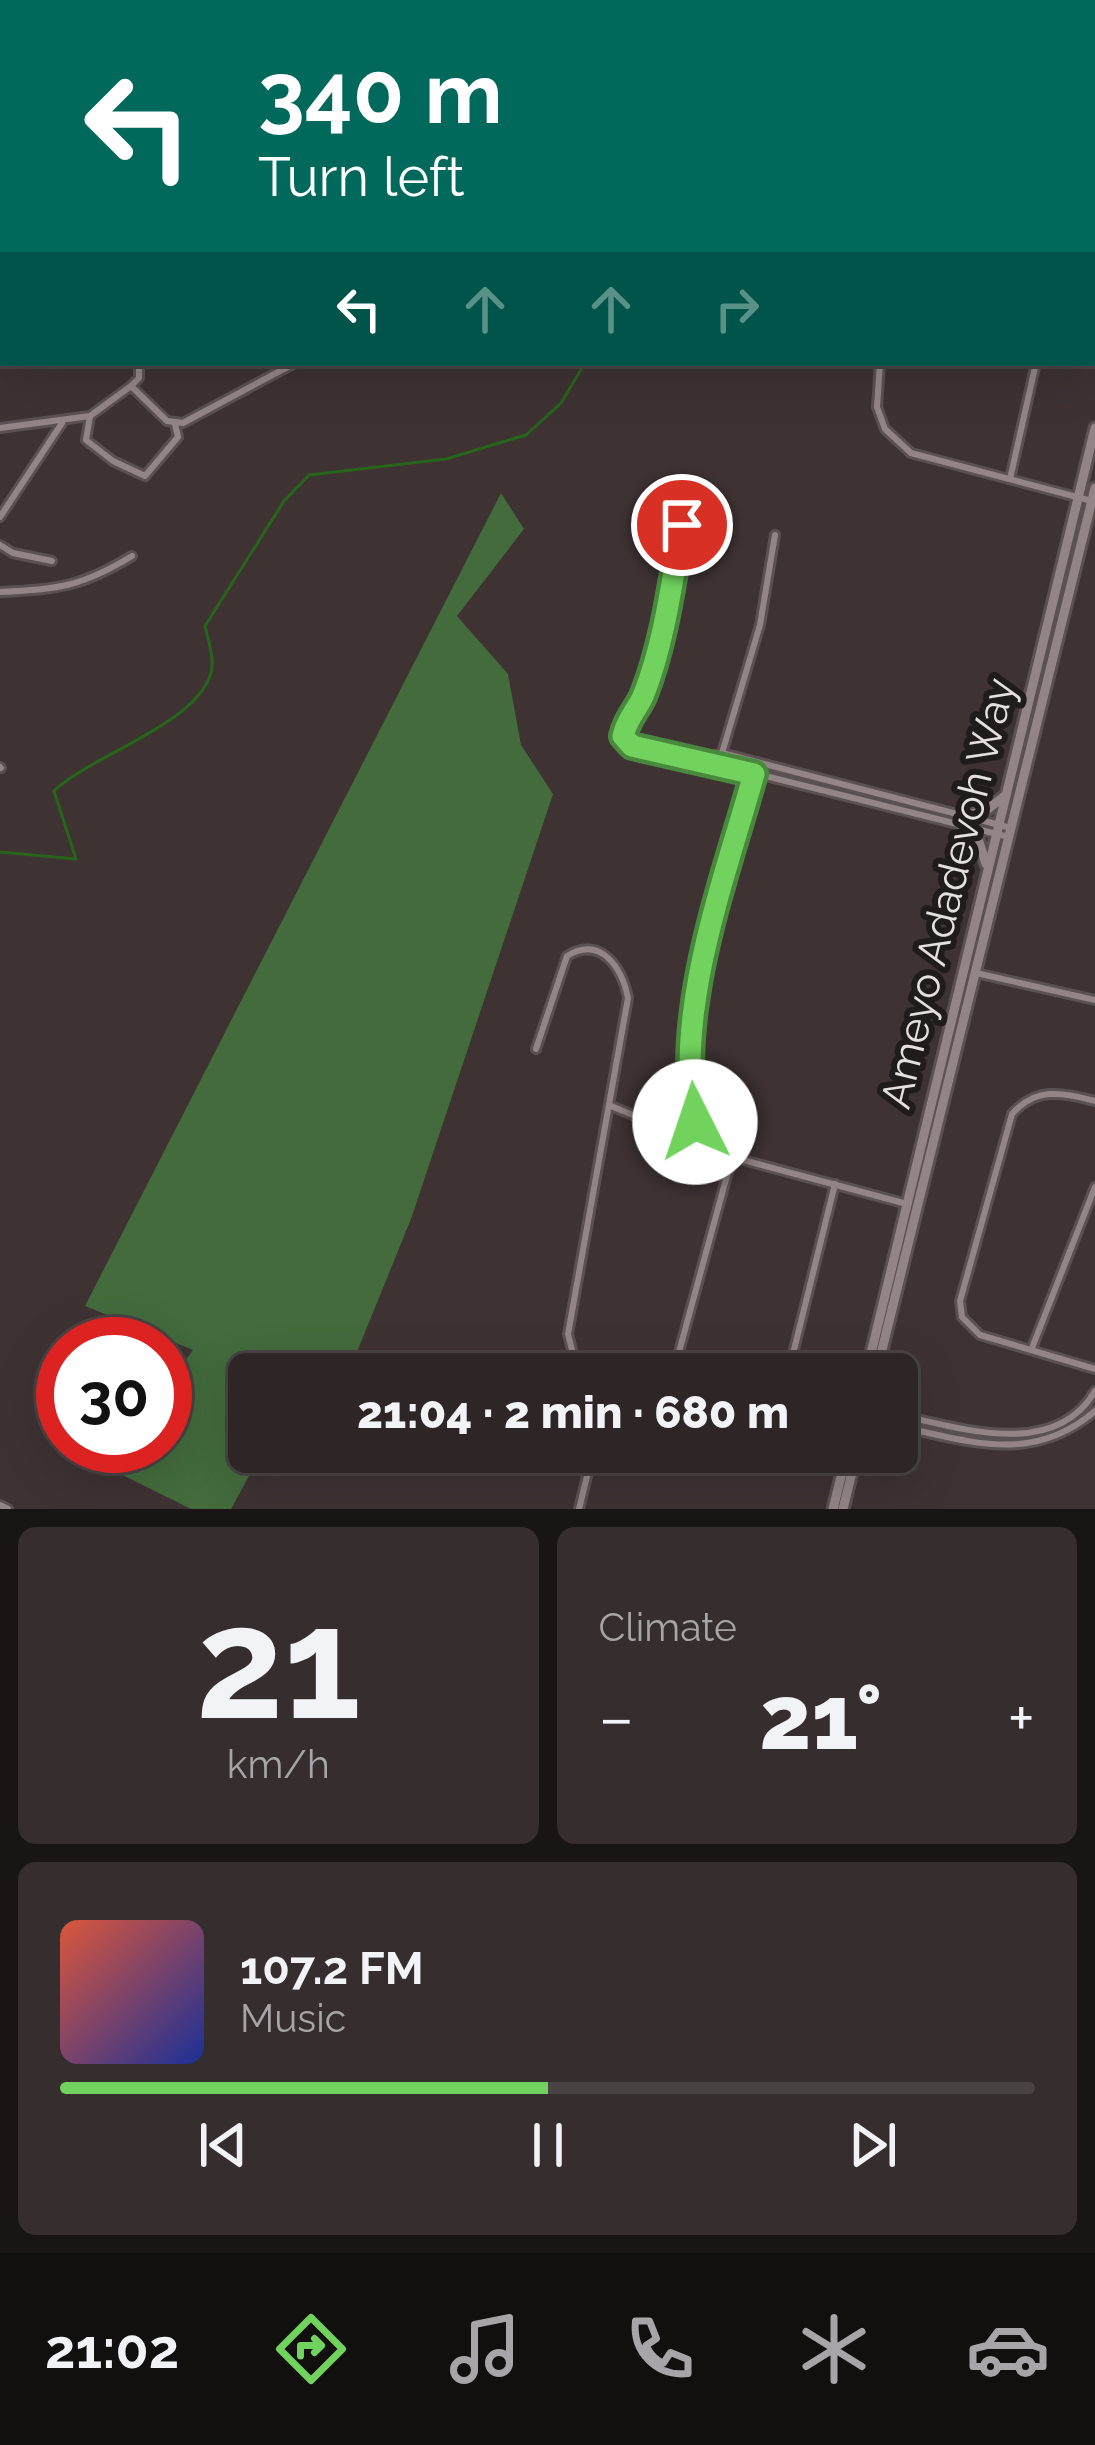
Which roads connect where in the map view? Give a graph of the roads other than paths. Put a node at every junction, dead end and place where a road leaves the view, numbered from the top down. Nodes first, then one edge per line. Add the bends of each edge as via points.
1 (139, 366) edge
2 (289, 366) edge
3 (880, 366) edge
4 (1035, 366) edge
5 (131, 386) junction
6 (90, 416) junction
7 (62, 423) junction
8 (175, 424) junction
9 (0, 428) edge
10 (1095, 428) edge
11 (1010, 479) junction
12 (1095, 488) edge
13 (1078, 497) junction
14 (1092, 501) junction
15 (0, 517) edge
16 (682, 525) dead end
17 (775, 535) dead end
18 (0, 545) edge
19 (132, 556) dead end
20 (52, 561) dead end
21 (0, 592) edge
22 (722, 753) junction
23 (695, 761) junction
24 (757, 762) junction
25 (754, 774) junction
26 (1006, 795) junction
27 (962, 820) junction
28 (998, 829) junction
29 (1010, 832) junction
30 (987, 874) junction
31 (969, 971) junction
32 (1095, 1000) edge
33 (536, 1049) dead end
34 (1095, 1101) edge
35 (610, 1106) junction
36 (716, 1149) junction
37 (732, 1157) junction
38 (835, 1184) junction
39 (1095, 1187) edge
40 (912, 1205) junction
41 (1032, 1348) junction
42 (573, 1353) edge
43 (680, 1353) edge
44 (793, 1353) edge
45 (872, 1353) edge
46 (880, 1353) edge
47 (1095, 1369) edge
48 (1095, 1391) edge
49 (1095, 1411) edge
50 (918, 1423) edge
51 (918, 1426) edge
52 (588, 1473) edge
53 (828, 1473) edge
54 (844, 1473) edge
55 (851, 1473) edge
56 (842, 1492) junction
57 (0, 1505) edge
58 (8, 1509) edge
59 (579, 1509) edge
60 (833, 1509) edge
61 (843, 1509) edge

1 - 5 street
2 - 8 street
3 - 11 street via 877,407 896,442
4 - 11 street
5 - 6 street
5 - 8 street
6 - 7 street
6 - 8 street via 86,440 145,476 178,437
7 - 9 street
7 - 15 street
10 - 13 street, Ameyo Adadevoh Way
11 - 13 street
12 - 14 street, Ameyo Adadevoh Way
13 - 14 street
13 - 26 street, Ameyo Adadevoh Way
14 - 29 street, Ameyo Adadevoh Way
16 - 23 street via 664,626 623,736 632,746
17 - 22 street via 760,625
18 - 20 street
19 - 21 street via 59,590
22 - 23 street
22 - 24 street
23 - 25 street
24 - 25 street
24 - 27 street
25 - 27 street
25 - 36 street via 708,938 693,1027 689,1096 695,1122
26 - 27 street
26 - 28 street, Ameyo Adadevoh Way
27 - 28 street
27 - 30 street via 978,839
28 - 29 street
28 - 30 street, Ameyo Adadevoh Way
29 - 31 street, Ameyo Adadevoh Way
30 - 31 street, Ameyo Adadevoh Way
31 - 32 street
31 - 40 street, Ameyo Adadevoh Way
33 - 35 street via 567,956 581,949 615,962 628,998
34 - 41 street via 1040,1094 1012,1114 960,1301 962,1317 980,1335
35 - 36 street
35 - 42 street via 568,1334
36 - 37 street
37 - 38 street
37 - 43 street
38 - 40 street
38 - 44 street
39 - 41 street
40 - 45 street, Ameyo Adadevoh Way
40 - 46 street, Ameyo Adadevoh Way
41 - 47 street
48 - 50 street via 1068,1419 1042,1430 1013,1435
49 - 51 street via 1074,1429 1013,1447
52 - 59 street
53 - 56 street
54 - 56 street
55 - 56 street
56 - 60 street
56 - 61 street
57 - 58 street

